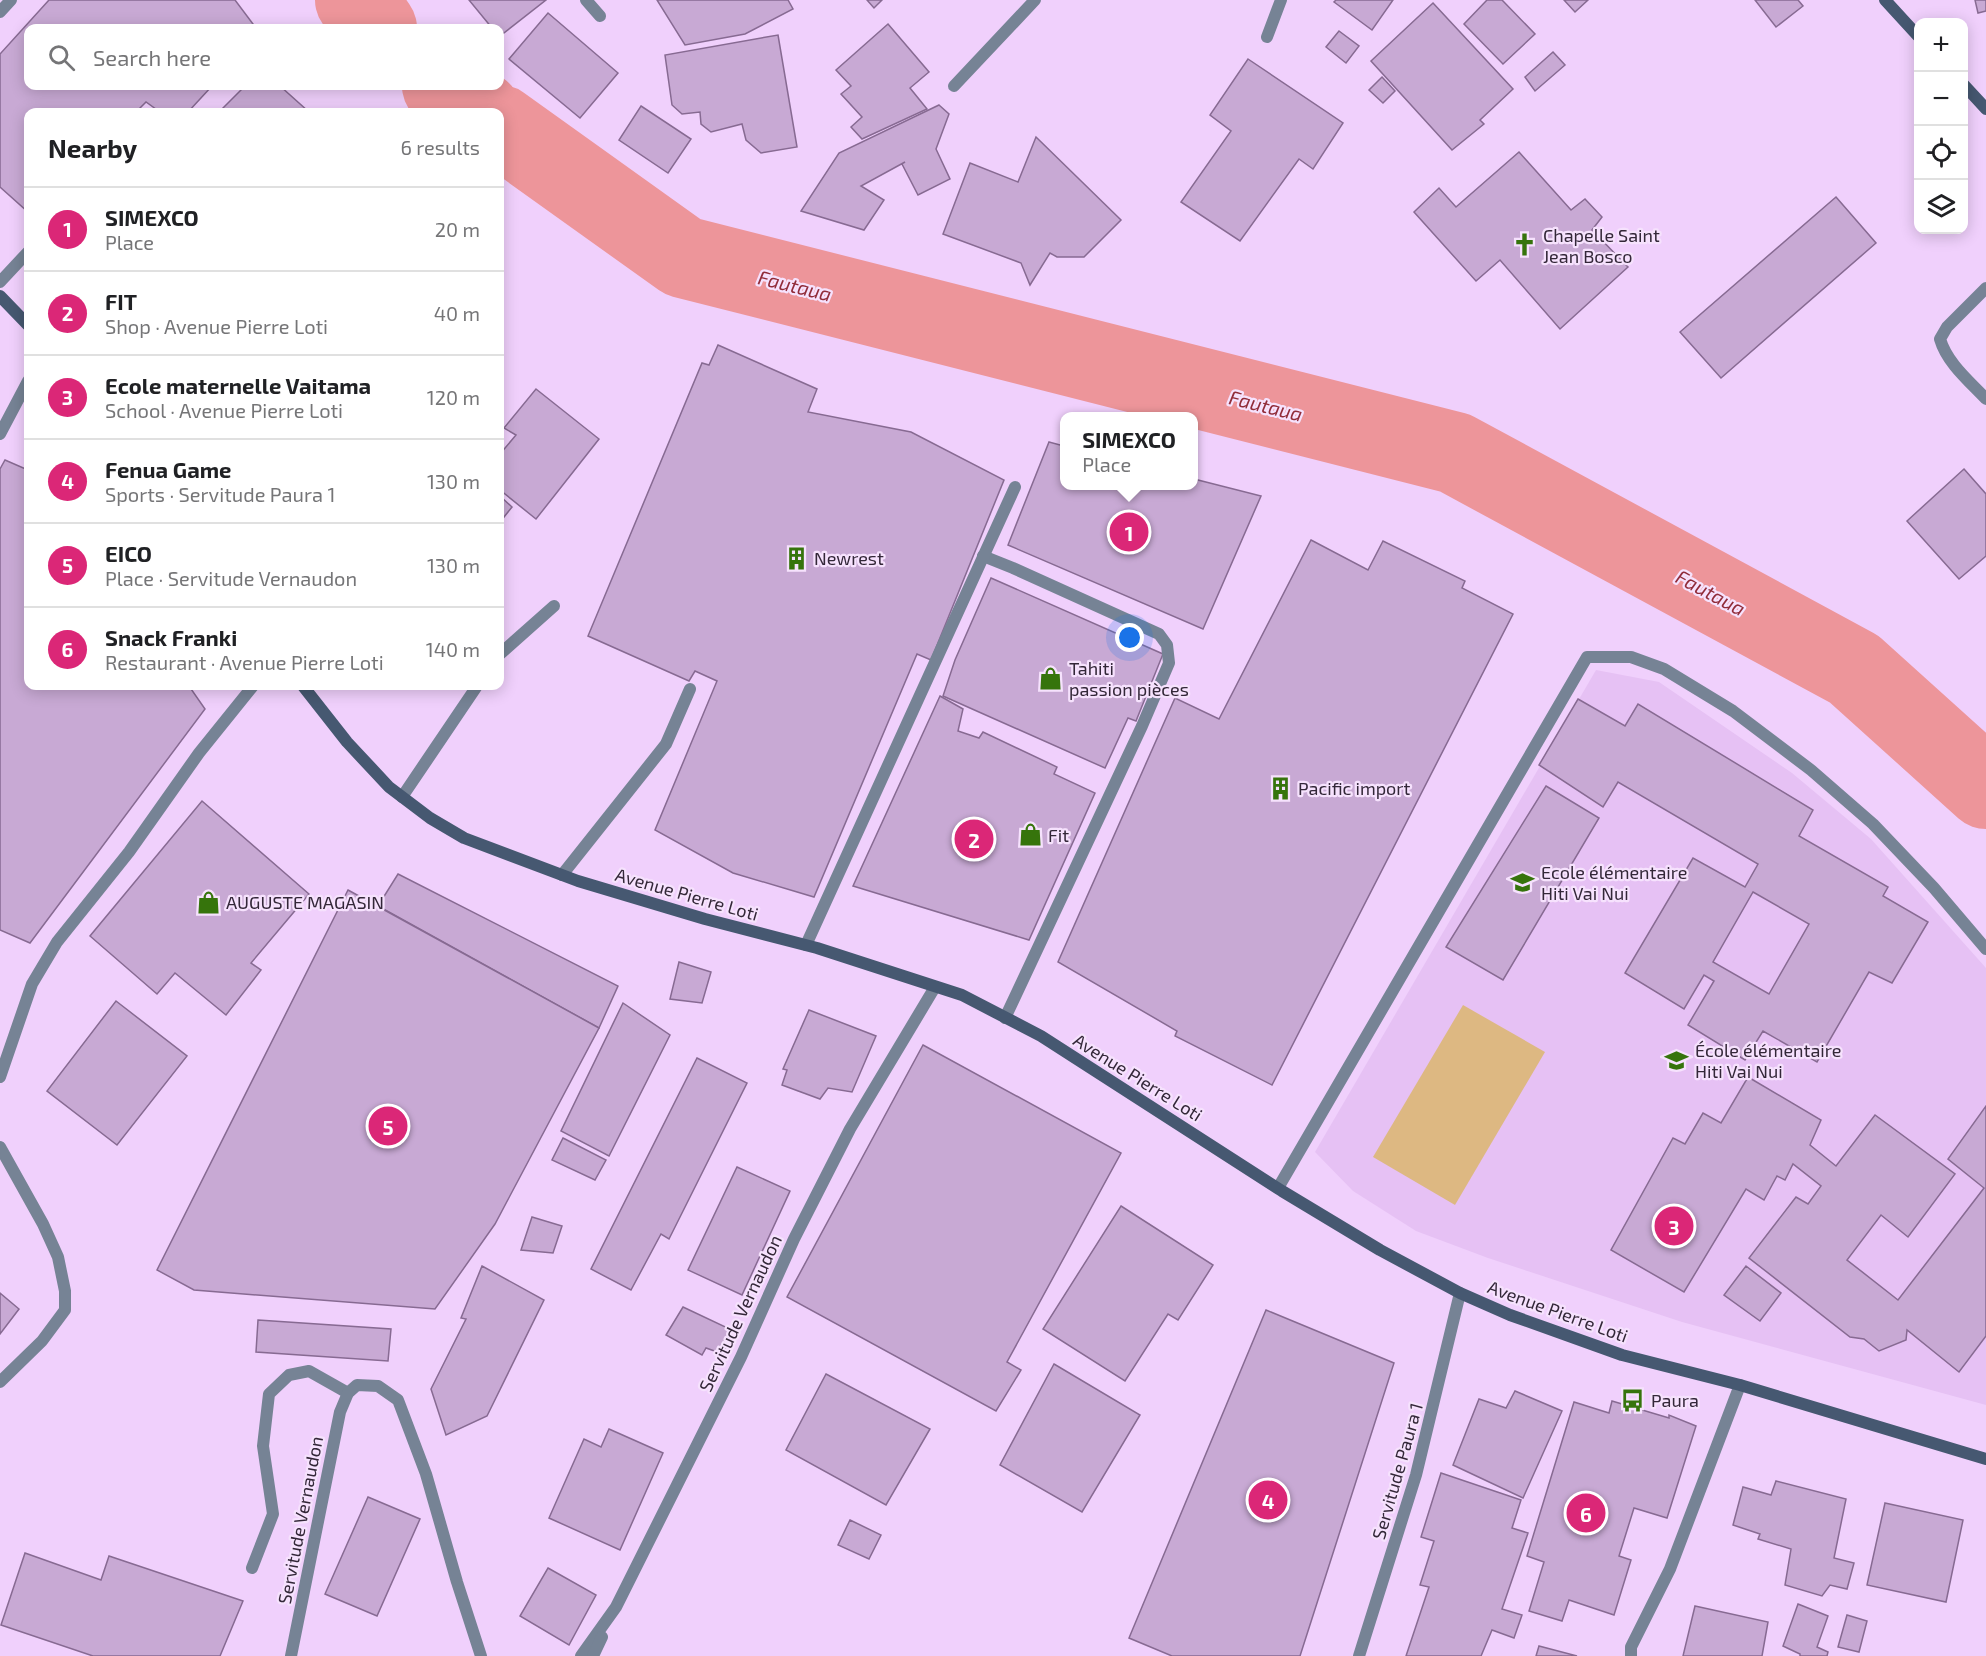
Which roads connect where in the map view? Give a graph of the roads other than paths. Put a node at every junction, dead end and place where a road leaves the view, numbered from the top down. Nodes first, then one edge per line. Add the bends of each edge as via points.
1 (11, 0) edge
2 (585, 0) edge
3 (1035, 0) edge
4 (1281, 0) edge
5 (1885, 0) edge
6 (0, 12) edge
7 (600, 16) dead end
8 (1914, 32) edge
9 (1267, 37) dead end
10 (954, 86) dead end
11 (1968, 90) edge
12 (1986, 110) edge
13 (24, 256) edge
14 (0, 282) edge
15 (1986, 288) edge
16 (0, 296) edge
17 (24, 321) edge
18 (24, 389) edge
19 (1986, 399) edge
20 (0, 434) edge
21 (1015, 487) dead end
22 (983, 556) junction
23 (554, 606) dead end
24 (504, 650) edge
25 (690, 689) dead end
26 (250, 690) edge
27 (306, 690) edge
28 (474, 690) edge
29 (402, 797) junction
30 (562, 874) junction
31 (806, 945) junction
32 (1986, 949) edge
33 (935, 987) junction
34 (1005, 1018) junction
35 (0, 1077) edge
36 (0, 1147) edge
37 (1278, 1188) junction
38 (1460, 1293) junction
39 (0, 1382) edge
40 (1740, 1385) junction
41 (348, 1393) junction
42 (1986, 1459) edge
43 (252, 1568) dead end
44 (616, 1606) junction
45 (291, 1656) edge
46 (481, 1656) edge
47 (581, 1656) edge
48 (593, 1656) edge
49 (1359, 1656) edge
50 (1631, 1656) edge

1 - 6 street
2 - 7 street
3 - 10 street
4 - 9 street
5 - 8 main road
11 - 12 main road
13 - 14 street
15 - 19 street via 1940,339 1951,362
16 - 17 main road
18 - 20 street
21 - 22 street
22 - 31 street
22 - 34 street via 1159,634 1167,645 1169,663
23 - 24 street
25 - 30 street via 666,744
26 - 35 street via 57,942 32,984
27 - 29 main road, Avenue Pierre Loti via 347,742
28 - 29 street
29 - 30 main road, Avenue Pierre Loti via 464,838
30 - 31 main road, Avenue Pierre Loti via 705,919
31 - 33 main road, Avenue Pierre Loti
32 - 37 street via 1873,824 1811,770 1733,711 1665,669 1631,657 1587,657
33 - 34 main road, Avenue Pierre Loti via 962,995
33 - 44 street, Servitude Vernaudon via 850,1129
34 - 37 main road, Avenue Pierre Loti via 1041,1036
36 - 39 street via 58,1257 65,1291 64,1310 59,1318 42,1341
37 - 38 main road, Avenue Pierre Loti
38 - 40 main road, Avenue Pierre Loti via 1612,1351
38 - 49 street, Servitude Paura 1 via 1416,1475
40 - 42 main road, Avenue Pierre Loti
40 - 50 street via 1670,1569 1631,1647
41 - 43 street, Servitude Vernaudon via 309,1371 289,1375 269,1394 263,1446 273,1514
41 - 45 street, Servitude Vernaudon via 340,1412
41 - 46 street via 357,1385 378,1386 399,1400 426,1474
44 - 47 street, Servitude Vernaudon
44 - 48 street

